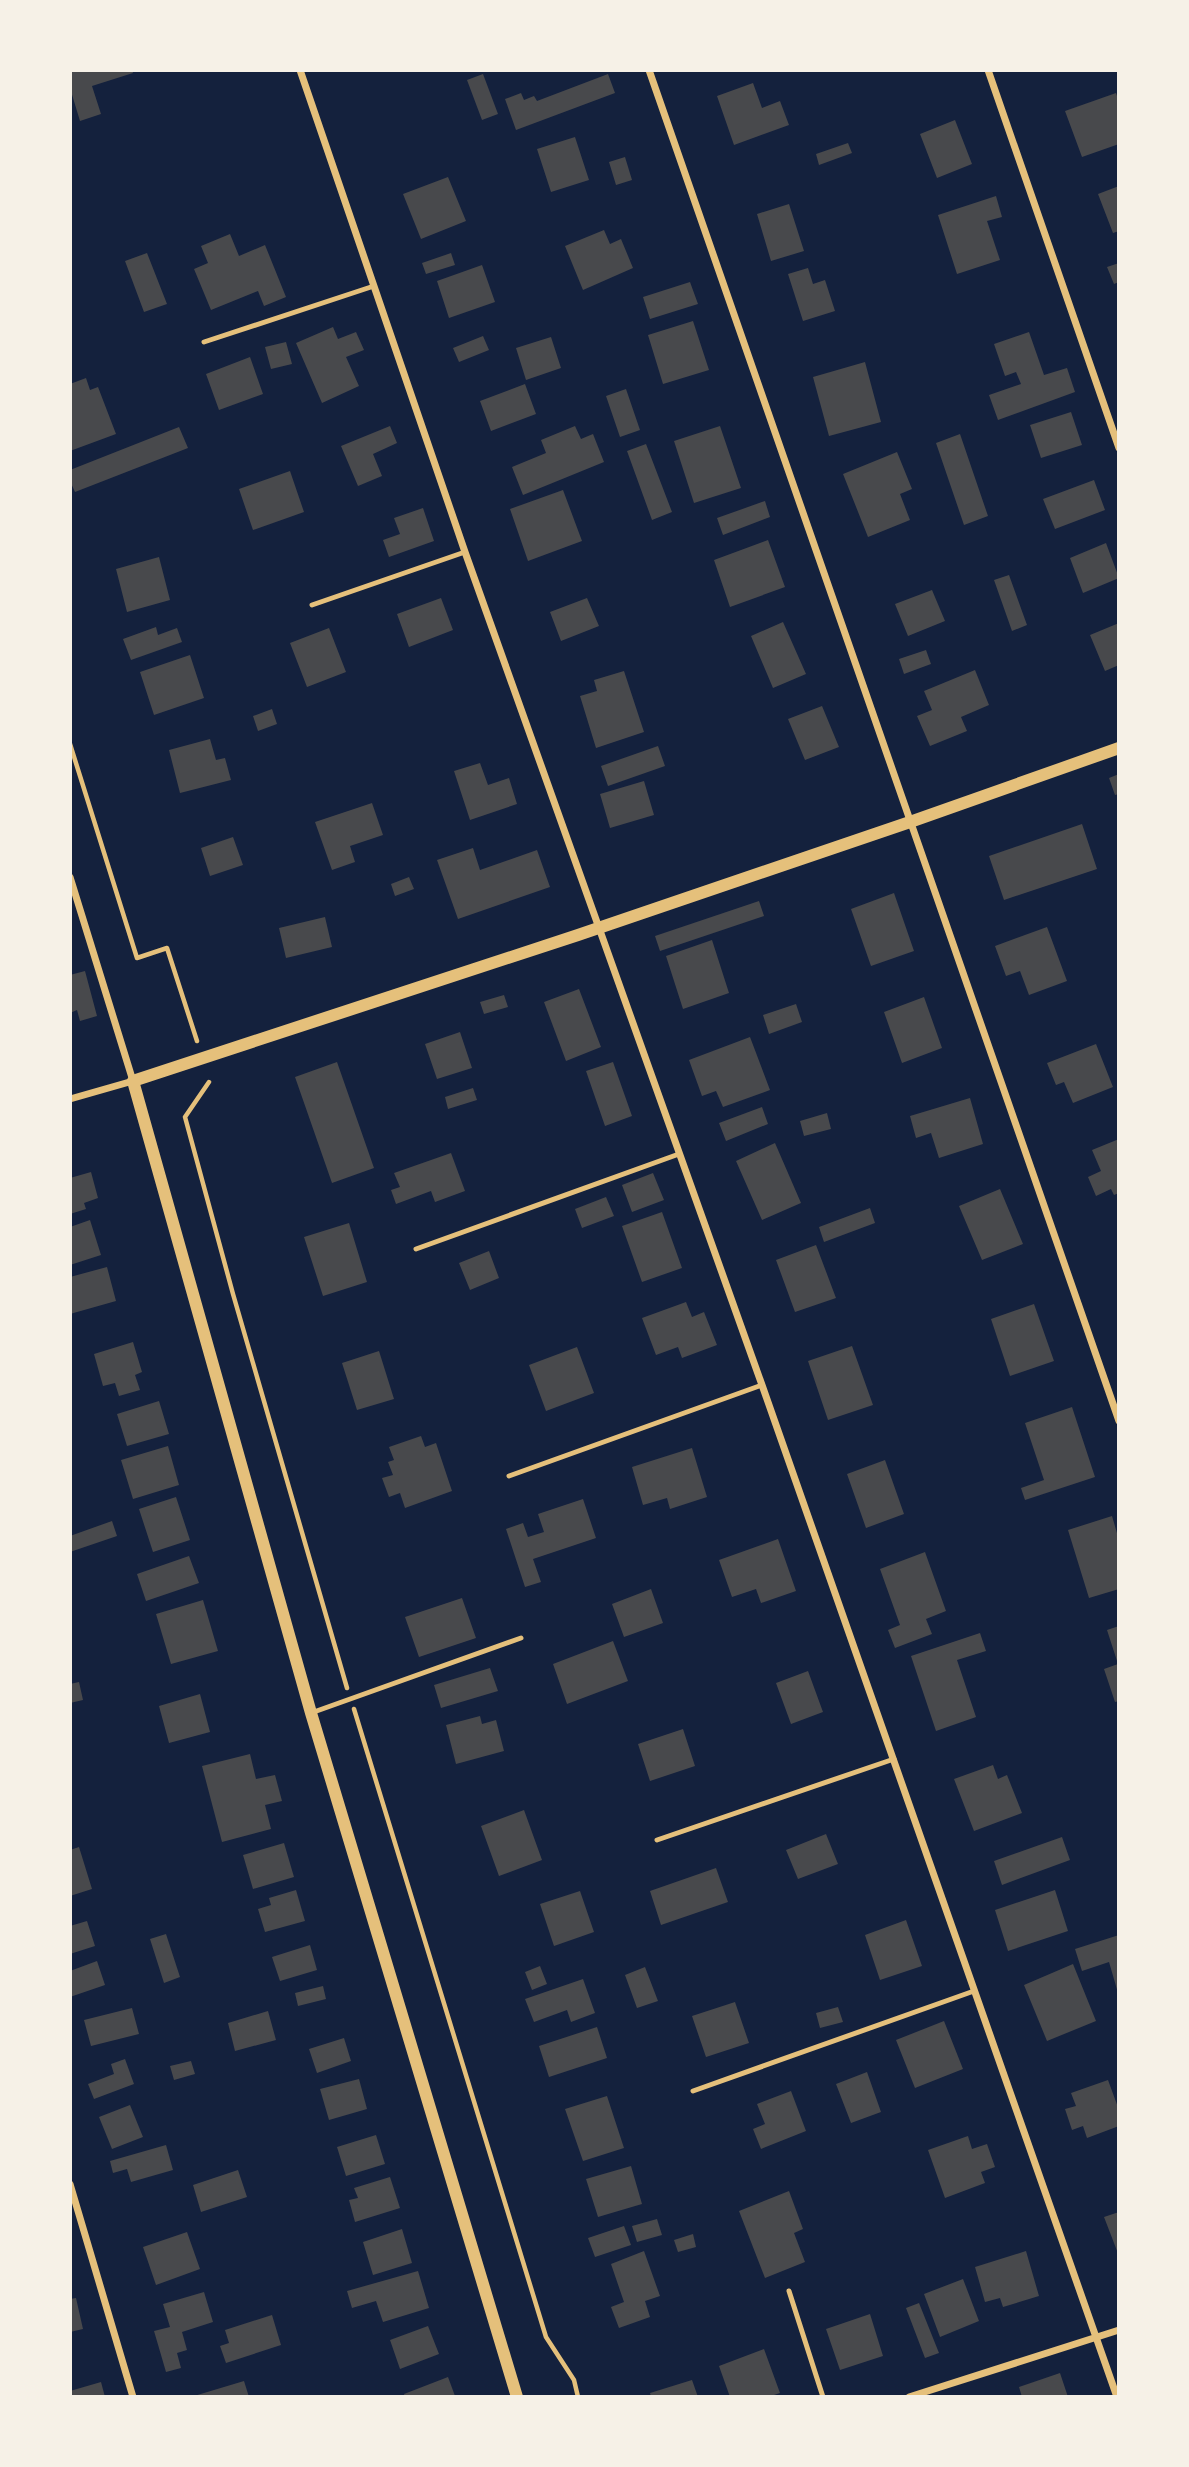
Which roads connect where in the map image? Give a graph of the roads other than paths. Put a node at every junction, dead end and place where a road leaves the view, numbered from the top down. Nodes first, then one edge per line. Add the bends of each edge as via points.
1 (300, 70) edge
2 (649, 70) edge
3 (988, 70) edge
4 (373, 286) junction
5 (204, 342) dead end
6 (1119, 448) edge
7 (465, 552) junction
8 (312, 605) dead end
9 (1119, 748) edge
10 (910, 822) junction
11 (70, 877) edge
12 (598, 928) junction
13 (133, 1081) junction
14 (70, 1100) edge
15 (679, 1154) junction
16 (416, 1249) dead end
17 (762, 1385) junction
18 (1119, 1421) edge
19 (509, 1476) dead end
20 (521, 1638) dead end
21 (311, 1713) junction
22 (894, 1759) junction
23 (657, 1840) dead end
24 (974, 1991) junction
25 (693, 2091) dead end
26 (70, 2184) edge
27 (789, 2291) dead end
28 (1119, 2330) edge
29 (1095, 2339) junction
30 (133, 2397) edge
31 (517, 2397) edge
32 (823, 2397) edge
33 (909, 2397) edge
34 (1117, 2397) edge

1 - 4 street
2 - 10 street
3 - 6 street
4 - 5 lane
4 - 7 street
7 - 8 lane
7 - 12 street
9 - 10 street
10 - 12 street
10 - 18 street
11 - 13 street
12 - 13 street
12 - 15 street
13 - 14 street
13 - 21 street
15 - 16 lane
15 - 17 street
17 - 19 lane
17 - 22 street
20 - 21 lane
21 - 31 street
22 - 23 lane
22 - 24 street
24 - 25 lane
24 - 29 street
26 - 30 street
27 - 32 lane
28 - 29 street
29 - 33 street
29 - 34 street

